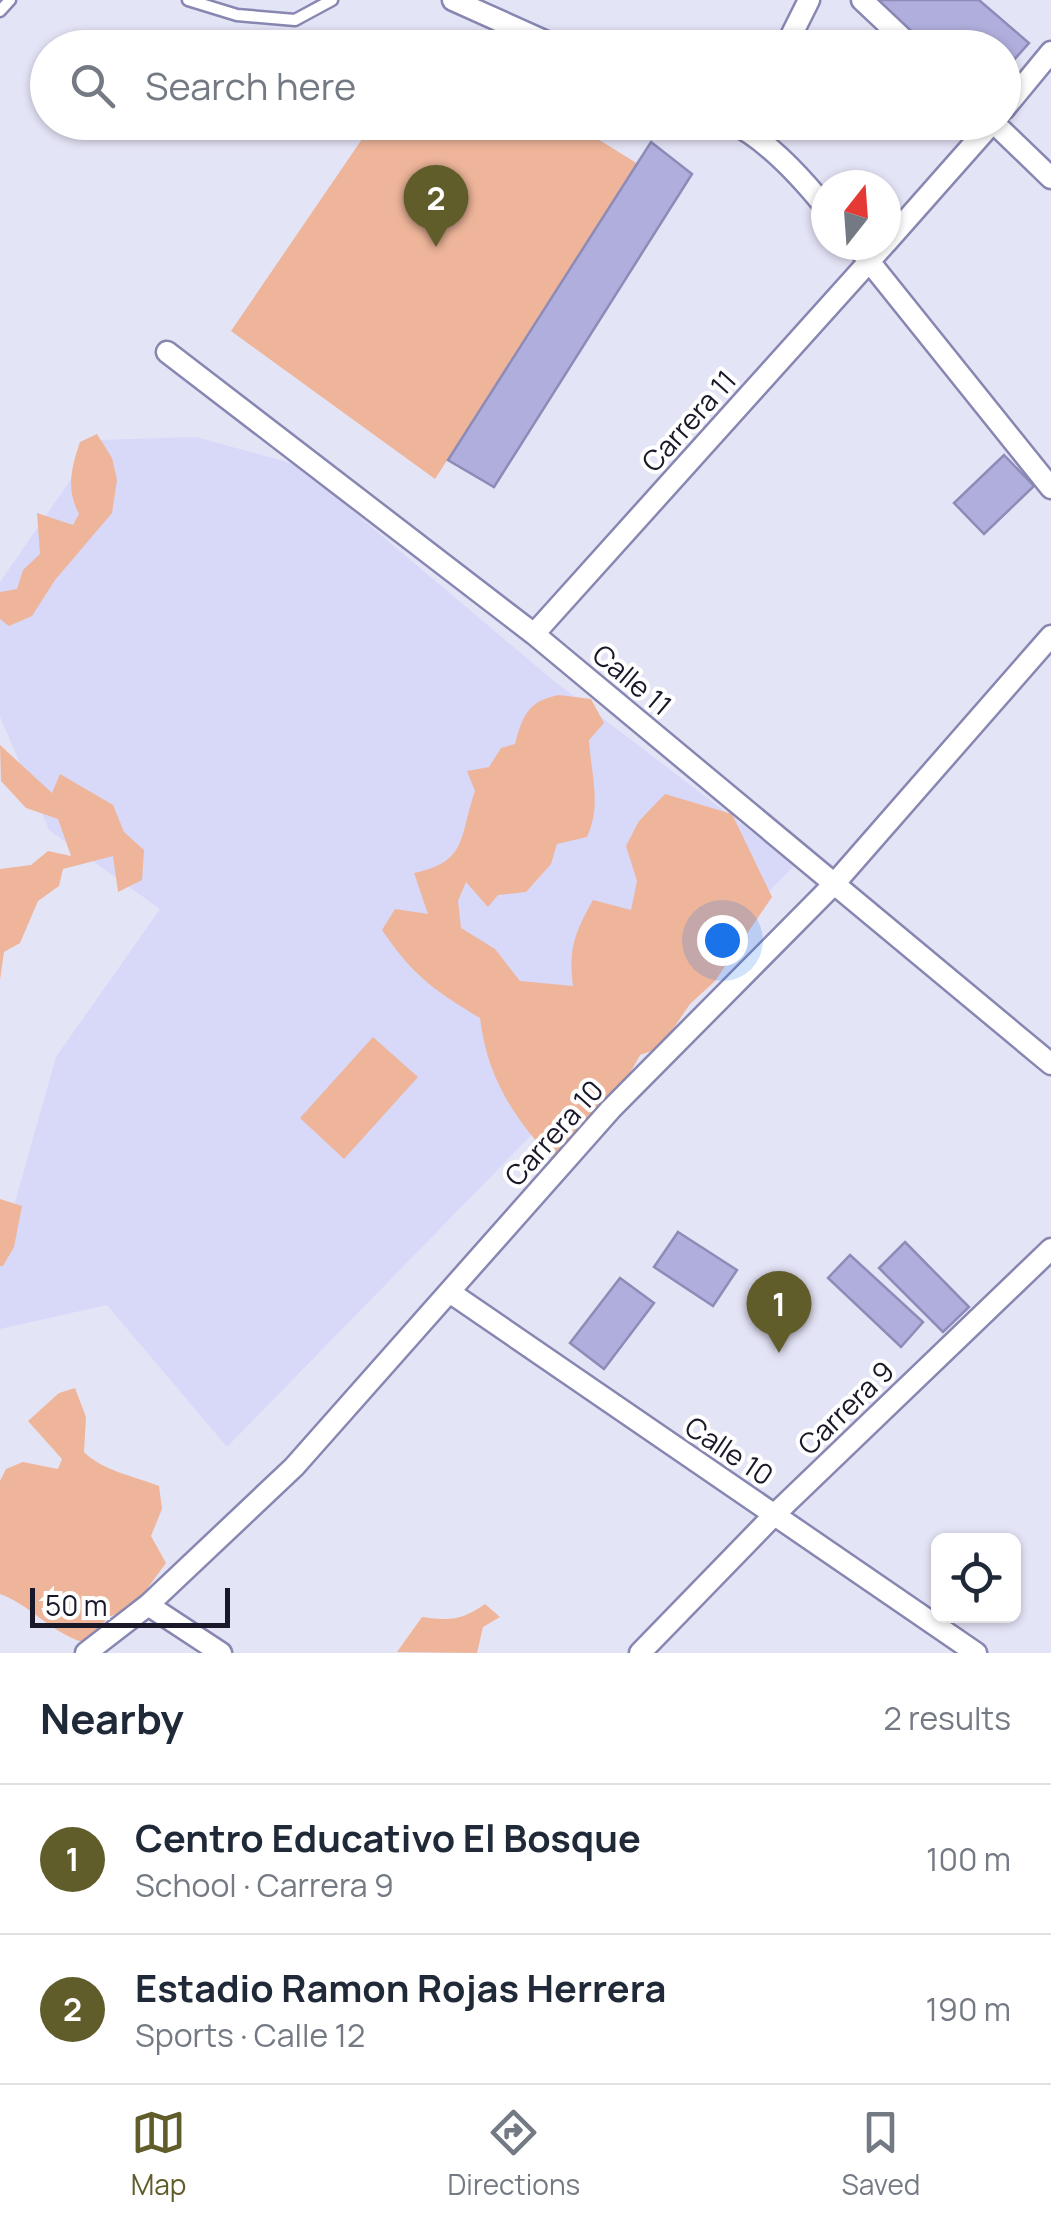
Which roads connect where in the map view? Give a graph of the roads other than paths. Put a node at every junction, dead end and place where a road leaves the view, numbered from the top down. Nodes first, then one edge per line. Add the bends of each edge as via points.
1 (10, 0) edge
2 (188, 0) edge
3 (332, 0) edge
4 (453, 0) edge
5 (809, 0) edge
6 (862, 0) edge
7 (0, 10) edge
8 (520, 30) edge
9 (794, 30) edge
10 (893, 30) edge
11 (1051, 52) edge
12 (1021, 89) edge
13 (758, 140) edge
14 (977, 140) edge
15 (1012, 140) edge
16 (1051, 178) edge
17 (811, 189) edge
18 (901, 226) edge
19 (857, 260) edge
20 (869, 260) edge
21 (167, 352) dead end
22 (1051, 488) edge
23 (534, 634) junction
24 (1051, 636) edge
25 (835, 883) junction
26 (1051, 1064) edge
27 (1051, 1249) edge
28 (451, 1293) junction
29 (774, 1515) junction
30 (148, 1605) junction
31 (86, 1653) edge
32 (221, 1653) edge
33 (640, 1653) edge
34 (976, 1653) edge

1 - 7 lane
2 - 3 lane via 237,15 295,20
4 - 8 street
5 - 9 street
6 - 10 street
11 - 12 street
13 - 17 street
14 - 18 street, Carrera 11
15 - 16 street
19 - 23 street, Carrera 11
20 - 22 street
21 - 23 street, Calle 11
23 - 25 street, Calle 11
24 - 25 street, Carrera 10
25 - 26 street, Calle 11
25 - 28 street, Carrera 10 via 610,1109
27 - 29 street, Carrera 9
28 - 29 street, Calle 10
28 - 30 street, Carrera 10 via 294,1467
29 - 33 street, Carrera 9
29 - 34 street, Calle 10
30 - 31 street, Carrera 10
30 - 32 street

